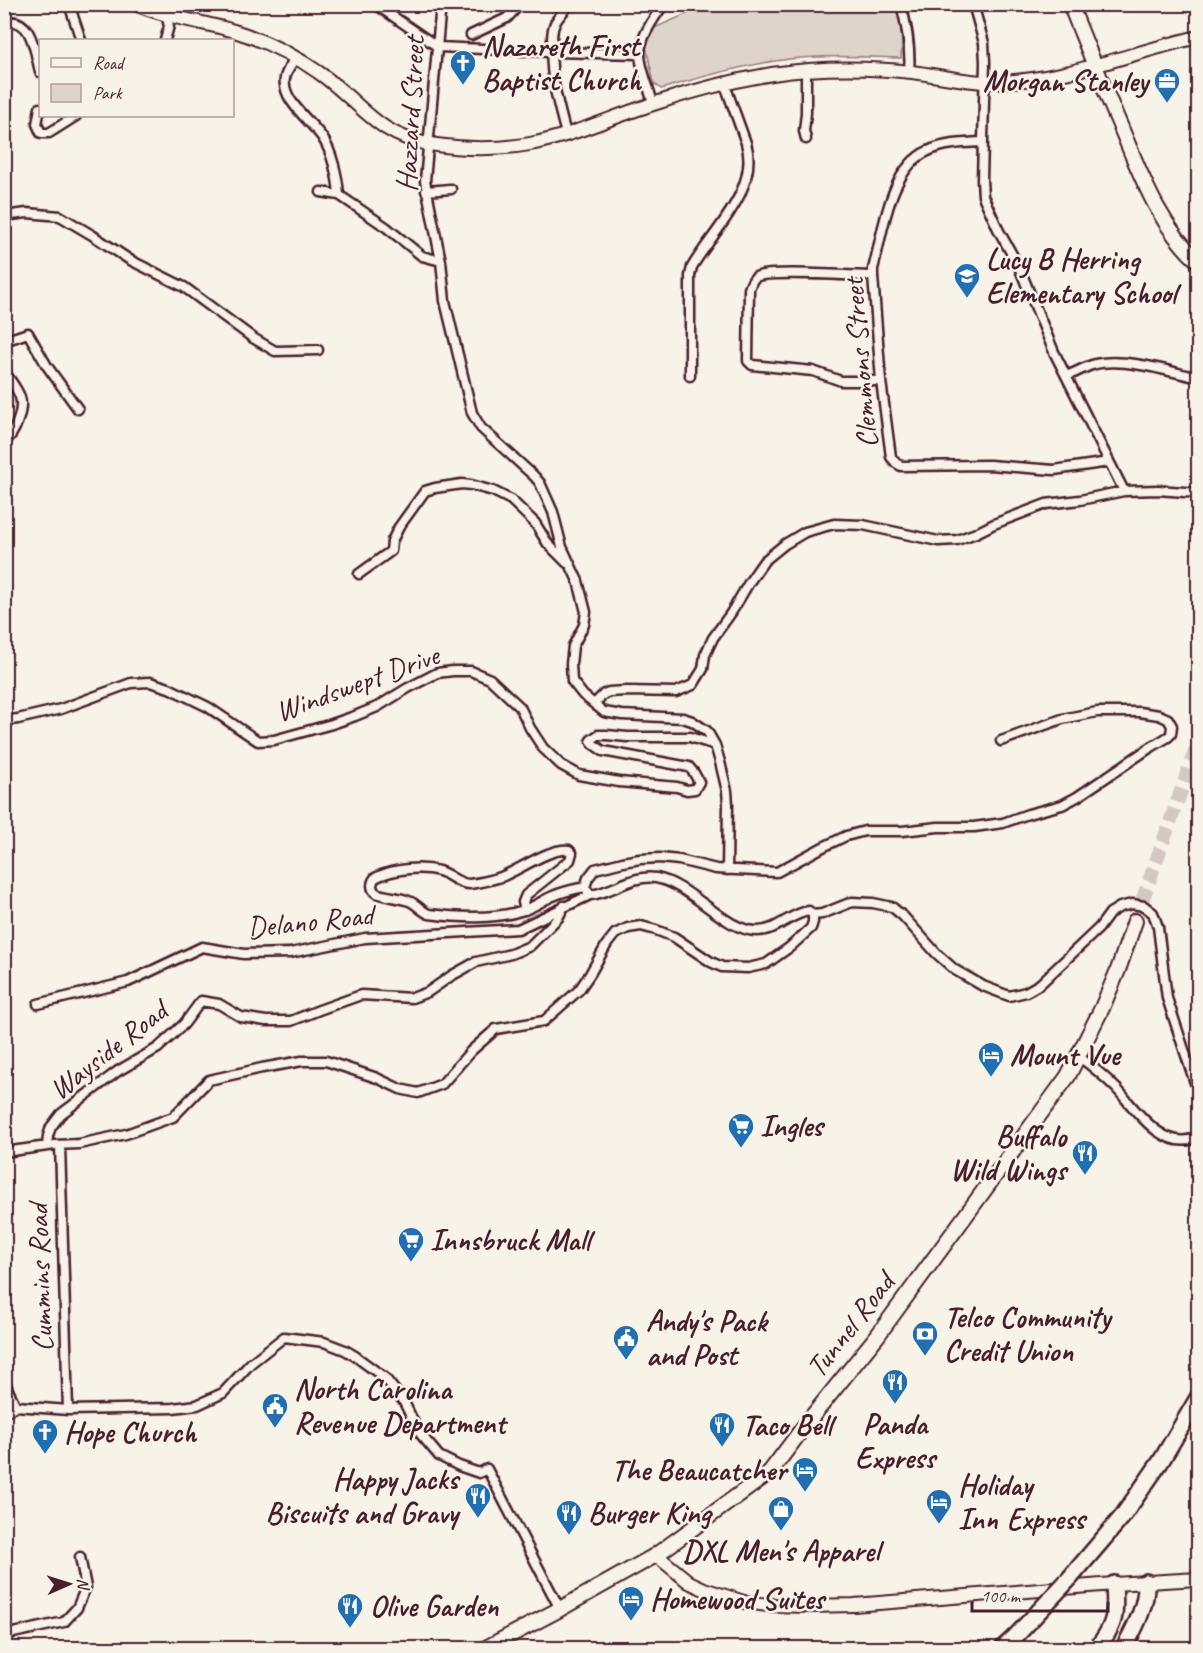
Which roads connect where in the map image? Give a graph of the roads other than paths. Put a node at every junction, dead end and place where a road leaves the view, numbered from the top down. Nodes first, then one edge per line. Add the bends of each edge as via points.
1 (69, 4) edge
2 (135, 4) edge
3 (375, 4) edge
4 (441, 4) edge
5 (520, 4) edge
6 (569, 4) edge
7 (664, 4) edge
8 (901, 4) edge
9 (973, 4) edge
10 (1070, 4) edge
11 (166, 15) junction
12 (4, 22) edge
13 (471, 35) dead end
14 (1198, 37) edge
15 (81, 39) edge
16 (165, 39) edge
17 (438, 47) junction
18 (551, 52) junction
19 (640, 54) junction
20 (295, 57) junction
21 (1094, 65) junction
22 (39, 68) edge
23 (806, 70) junction
24 (909, 72) junction
25 (724, 82) junction
26 (984, 82) junction
27 (653, 104) junction
28 (39, 116) edge
29 (74, 117) edge
30 (566, 134) junction
31 (806, 139) dead end
32 (983, 142) junction
33 (428, 144) junction
34 (452, 189) dead end
35 (426, 190) junction
36 (321, 192) dead end
37 (339, 195) junction
38 (4, 216) edge
39 (441, 261) junction
40 (1198, 261) edge
41 (873, 276) junction
42 (4, 341) edge
43 (318, 350) dead end
44 (4, 371) edge
45 (1198, 372) edge
46 (690, 376) dead end
47 (1066, 376) junction
48 (881, 381) junction
49 (78, 409) dead end
50 (4, 442) edge
51 (1109, 462) junction
52 (1124, 491) junction
53 (1198, 493) edge
54 (573, 569) junction
55 (359, 574) dead end
56 (594, 703) junction
57 (4, 721) edge
58 (1001, 741) dead end
59 (715, 745) junction
60 (727, 870) junction
61 (588, 891) junction
62 (564, 905) junction
63 (525, 910) junction
64 (813, 915) junction
65 (1135, 921) tunnel mouth
66 (38, 1004) dead end
67 (1078, 1056) junction
68 (1198, 1092) edge
69 (1198, 1137) edge
70 (60, 1144) junction
71 (47, 1146) junction
72 (4, 1152) edge
73 (4, 1379) edge
74 (1198, 1398) edge
75 (16, 1406) junction
76 (68, 1410) junction
77 (4, 1413) edge
78 (656, 1555) junction
79 (80, 1557) dead end
80 (1198, 1579) edge
81 (1146, 1582) junction
82 (1114, 1584) junction
83 (560, 1609) junction
84 (4, 1635) edge
85 (1008, 1643) edge
86 (486, 1648) edge
87 (1097, 1648) edge
88 (1124, 1648) edge

1 - 15 street
2 - 11 main road
3 - 17 street
4 - 17 street, Hazzard Street
5 - 13 street via 507,18
6 - 18 street via 555,23
7 - 19 street via 641,43
8 - 24 street via 909,38
9 - 26 street via 984,43
10 - 21 main road
11 - 16 street via 169,26
11 - 20 main road via 247,35
12 - 22 street via 21,23 29,30
14 - 21 main road
17 - 18 street
17 - 33 street, Hazzard Street
18 - 19 street
18 - 30 street
19 - 27 street
20 - 33 main road via 338,87 390,132
20 - 37 street via 286,72 287,93 323,137 334,164
21 - 26 main road via 1025,80
21 - 40 main road via 1154,202 1180,242
23 - 24 main road
23 - 25 main road
23 - 31 street
24 - 26 main road
25 - 27 main road
25 - 46 street via 749,153 748,162 731,211 692,267
26 - 32 street
27 - 30 main road
28 - 29 street via 41,133
30 - 33 main road via 503,147
32 - 41 street, Clemmons Street via 938,147 908,168 892,195
32 - 47 street via 983,196
33 - 35 street, Hazzard Street
34 - 35 street
35 - 39 street, Hazzard Street
36 - 37 street
37 - 39 street via 422,256
38 - 43 street via 60,216 130,260 184,287 275,351
39 - 54 street, Hazzard Street via 445,301 472,413 481,428 540,483
41 - 48 street, Clemmons Street
41 - 48 street via 755,277 749,289 748,361 752,365 813,371 841,381
42 - 49 street via 28,333
44 - 50 street via 21,398 20,415 11,438
45 - 47 street via 1190,376 1111,363 1092,365
47 - 51 street
48 - 51 street, Clemmons Street via 889,449 901,466 989,465 1054,470
51 - 52 street
52 - 53 street
52 - 56 street via 1037,507 957,540 938,541 863,525 834,524 805,532 764,561 754,574 713,638 693,685 676,692 609,692
54 - 55 street via 511,500 462,484 425,492 399,527 391,551
54 - 56 street, Hazzard Street via 586,612 573,646 572,681
56 - 59 street via 604,712 692,721 707,731
57 - 59 street, Windswept Drive via 61,709 131,683 150,682 208,707 258,741 274,740 355,716 437,673 453,670 471,671 495,683 520,707 543,748 579,775 695,789 699,782 689,767 603,751 591,740 598,735 690,737
58 - 60 street via 1062,719 1097,712 1158,715 1168,719 1172,726 1168,737 1062,805 989,826 864,831 846,836 777,872
59 - 60 street via 727,790
60 - 61 street via 680,860 640,859 595,870 588,878
61 - 62 street, Delano Road
61 - 63 street via 553,896
61 - 64 street via 598,894 628,882 657,878 746,930 767,929 801,912
62 - 66 street, Delano Road via 518,929 365,938 290,953 244,954 202,947 128,982
62 - 71 street, Wayside Road via 558,918 530,946 476,962 412,998 362,995 291,1021 241,1017 219,1004 201,1001 159,1048 118,1071 61,1114 51,1127
63 - 63 street via 526,895 570,860 569,849 556,850 501,876 470,884 440,871 424,869 386,873 375,878 372,885 376,893 408,901 429,914 492,916
64 - 68 street via 852,902 892,907 954,970 1009,996 1040,984 1110,913 1132,904 1144,906 1153,913 1158,927 1167,998
64 - 70 street via 811,928 790,947 766,964 748,968 722,967 674,937 641,926 628,928 615,934 579,990 544,1021 496,1029 442,1084 418,1093 326,1061 302,1061 209,1080 173,1117 126,1134
65 - 67 main road, Tunnel Road via 1114,980
67 - 69 street via 1100,1072 1156,1130 1174,1140
67 - 78 main road, Tunnel Road via 1049,1103 878,1335 770,1472
70 - 71 street
70 - 76 street, Cummins Road
71 - 72 street
73 - 75 street
74 - 85 highway, bridge via 1122,1517
75 - 76 street
75 - 77 street
76 - 83 street via 197,1405 223,1393 251,1363 284,1337 324,1342 345,1350 385,1378 404,1402 418,1431 439,1456 480,1473 488,1469
78 - 82 main road via 704,1589 768,1605 854,1605
78 - 83 main road, Tunnel Road
79 - 84 street via 86,1587 64,1622
80 - 81 main road
81 - 82 main road
81 - 88 highway via 1146,1600
82 - 87 highway via 1113,1622
83 - 86 main road, Tunnel Road

